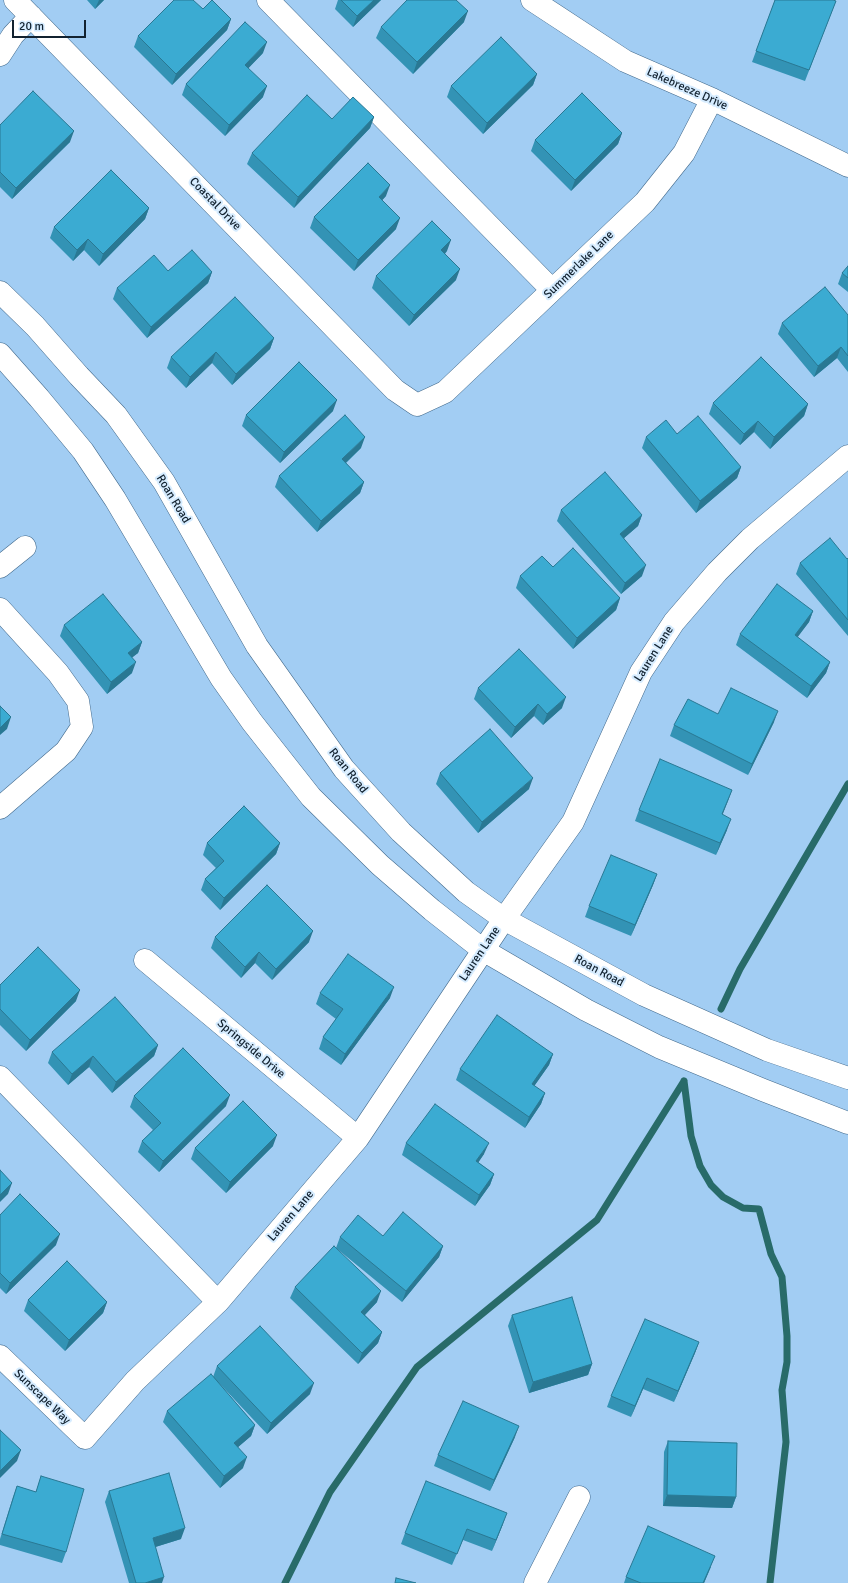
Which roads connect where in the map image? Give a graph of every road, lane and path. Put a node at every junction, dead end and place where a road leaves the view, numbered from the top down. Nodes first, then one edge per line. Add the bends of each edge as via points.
1 (15, 0) edge
2 (268, 0) edge
3 (532, 0) edge
4 (31, 16) junction
5 (6, 38) edge
6 (0, 55) edge
7 (712, 99) junction
8 (848, 166) edge
9 (552, 290) junction
10 (0, 292) edge
11 (0, 354) edge
12 (417, 405) joint
13 (848, 456) edge
14 (25, 547) dead end
15 (0, 567) edge
16 (0, 609) edge
17 (0, 808) edge
18 (504, 919) junction
19 (483, 950) junction
20 (145, 960) dead end
21 (0, 1077) edge
22 (848, 1078) edge
23 (848, 1123) edge
24 (358, 1138) junction
25 (218, 1302) junction
26 (0, 1356) edge
27 (85, 1438) joint
28 (579, 1497) dead end
29 (535, 1583) edge

1 - 4 street, Coastal Drive
2 - 9 street
3 - 7 street, Lakebreeze Drive via 625,61
4 - 5 street
4 - 12 street, Coastal Drive via 395,390
5 - 6 street
7 - 8 street, Lakebreeze Drive
7 - 9 street, Summerlake Lane via 684,153 645,202
9 - 12 street, Summerlake Lane via 445,392
10 - 18 street, Roan Road via 116,415 164,482 257,646 344,768 406,837 466,892
11 - 19 street via 83,451 221,678 311,797 380,865
13 - 18 street, Lauren Lane via 750,539 717,572 674,622 641,672 573,822
14 - 15 street
16 - 17 street via 58,673 78,701 82,727 66,751
18 - 19 street, Lauren Lane
18 - 22 street, Roan Road via 644,995 767,1050
19 - 23 street via 586,1010 659,1046
19 - 24 street, Lauren Lane
20 - 24 street, Springside Drive
21 - 25 street
24 - 25 street, Lauren Lane
25 - 27 street, Lauren Lane via 135,1381
26 - 27 street, Sunscape Way
28 - 29 street

